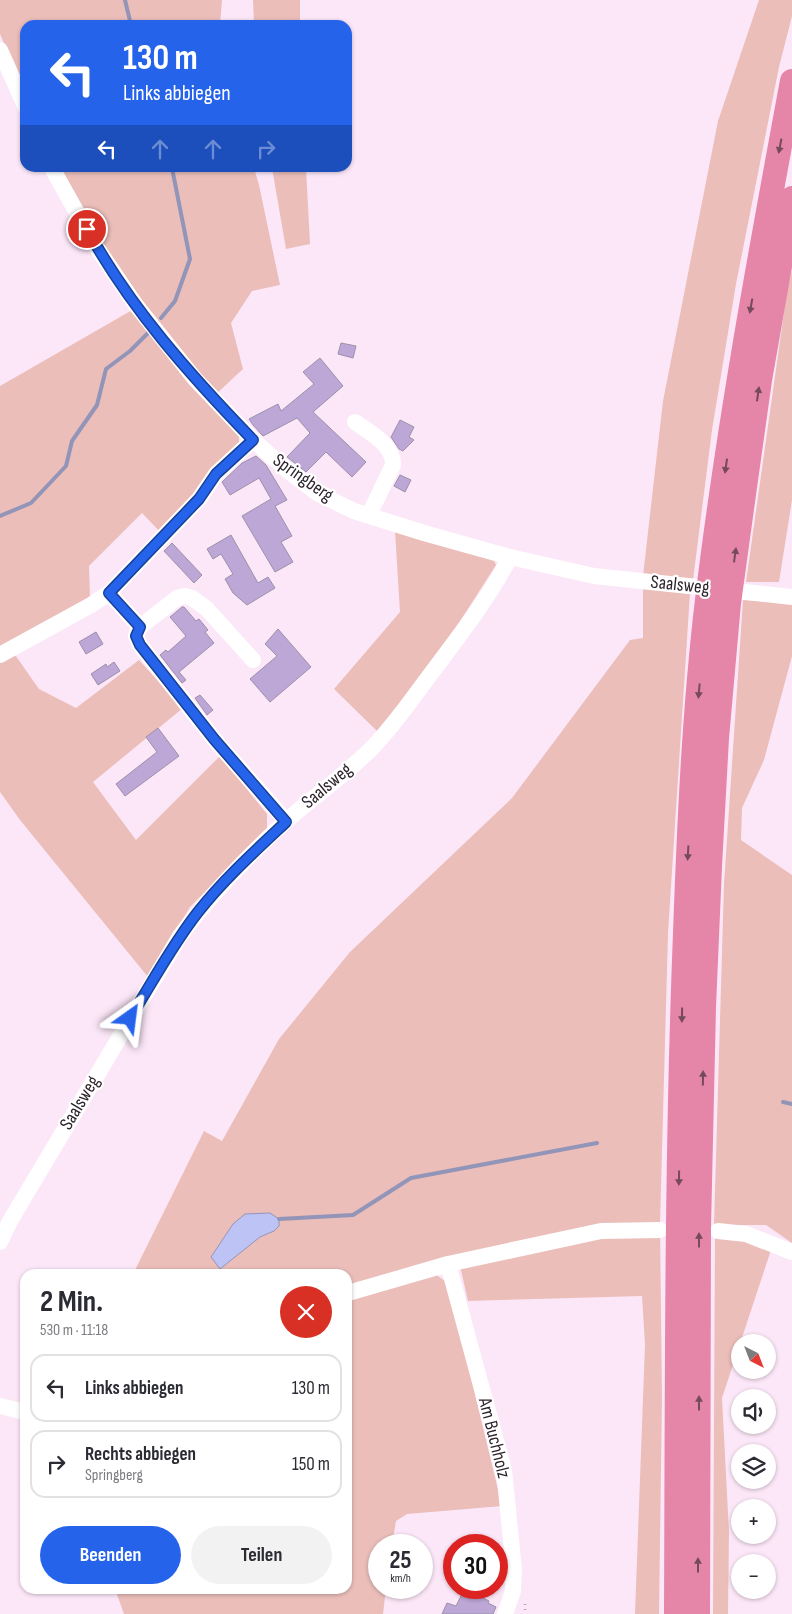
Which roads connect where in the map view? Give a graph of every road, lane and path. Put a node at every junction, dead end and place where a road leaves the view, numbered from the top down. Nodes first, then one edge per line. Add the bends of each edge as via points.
1 (0, 50) edge
2 (792, 81) edge
3 (20, 95) edge
4 (54, 172) edge
5 (792, 198) edge
6 (355, 422) dead end
7 (253, 440) junction
8 (368, 515) junction
9 (508, 556) junction
10 (109, 593) junction
11 (787, 596) edge
12 (140, 627) junction
13 (0, 655) edge
14 (252, 660) dead end
15 (286, 822) junction
16 (660, 1230) dead end
17 (718, 1231) dead end
18 (0, 1242) edge
19 (792, 1252) edge
20 (448, 1264) junction
21 (352, 1293) edge
22 (0, 1406) edge
23 (20, 1411) edge
24 (505, 1614) edge
25 (676, 1614) edge
26 (698, 1614) edge

1 - 3 street
2 -> 25 highway via 738,376 707,602 695,736 682,1014
4 - 7 street, Springberg via 95,244 135,304 195,380
26 -> 5 highway via 699,1218 705,988 717,738 729,604 744,494
6 - 8 street via 379,439 393,460
7 - 8 street, Springberg via 317,493
7 - 10 street via 216,474 199,499
8 - 9 street, Springberg
9 - 11 street, Saalsweg via 594,576
9 - 15 street, Saalsweg via 503,571 451,647 389,729 369,751
10 - 12 street
10 - 13 street
12 - 14 street via 177,598 192,598 207,609
12 - 15 street via 136,636 140,645 214,739
15 - 18 street, Saalsweg via 227,879 180,936
16 - 20 street via 601,1231
17 - 19 street via 746,1234
20 - 21 street
20 - 24 street, Am Buchholz via 504,1470 514,1570 513,1591
22 - 23 street

